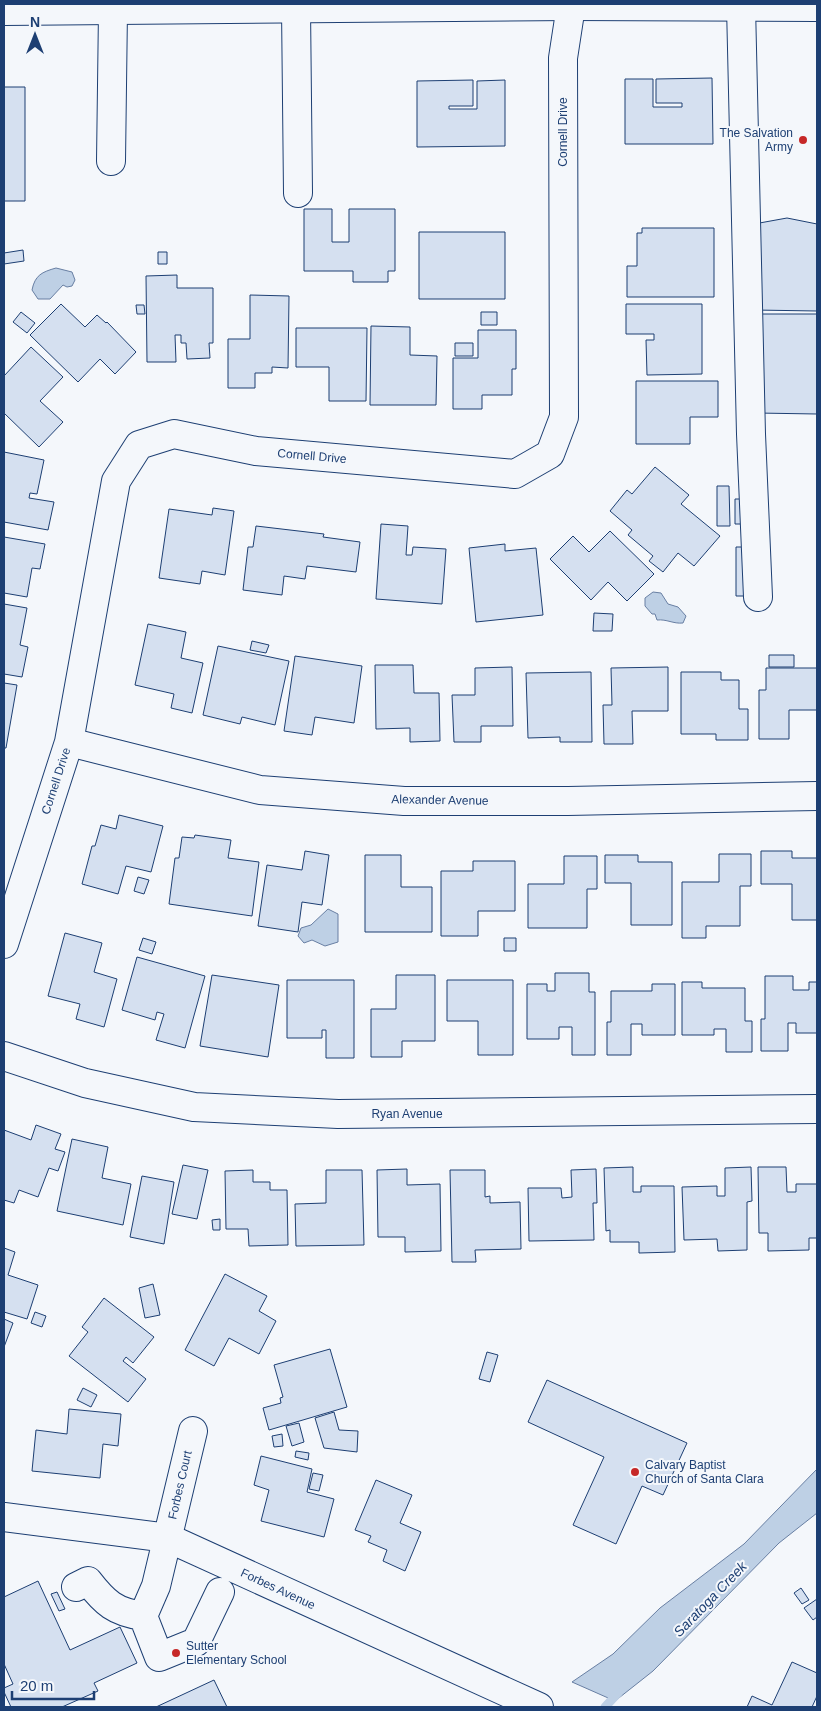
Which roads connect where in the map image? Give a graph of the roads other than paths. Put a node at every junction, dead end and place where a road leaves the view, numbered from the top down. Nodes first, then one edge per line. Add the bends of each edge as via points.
1 (209, 6) edge
2 (571, 6) junction
3 (741, 6) junction
4 (817, 7) edge
5 (296, 8) junction
6 (113, 10) junction
7 (4, 11) edge
8 (111, 161) dead end
9 (298, 193) dead end
10 (758, 597) dead end
11 (69, 742) junction
12 (817, 796) edge
13 (4, 944) edge
14 (4, 1056) edge
15 (817, 1109) edge
16 (192, 1431) dead end
17 (4, 1517) edge
18 (168, 1538) junction
19 (76, 1587) dead end
20 (220, 1592) dead end
21 (143, 1616) junction
22 (539, 1707) edge

1 - 5 street
1 - 6 street
2 - 3 street
2 - 5 street
2 - 11 street, Cornell Drive via 563,58 564,418 550,454 515,474 256,451 174,434 139,445 116,481
3 - 4 street
3 - 10 street
5 - 9 street
6 - 7 street
6 - 8 street
11 - 12 street, Alexander Avenue via 260,790 404,801
11 - 13 street, Cornell Drive
14 - 15 street, Ryan Avenue via 85,1083 194,1107 338,1114
16 - 18 street, Forbes Court
17 - 18 street, Forbes Avenue
18 - 21 street, Forbes Court via 156,1586
18 - 22 street, Forbes Avenue
19 - 21 street via 88,1581 118,1611
20 - 21 street via 196,1642 159,1657

